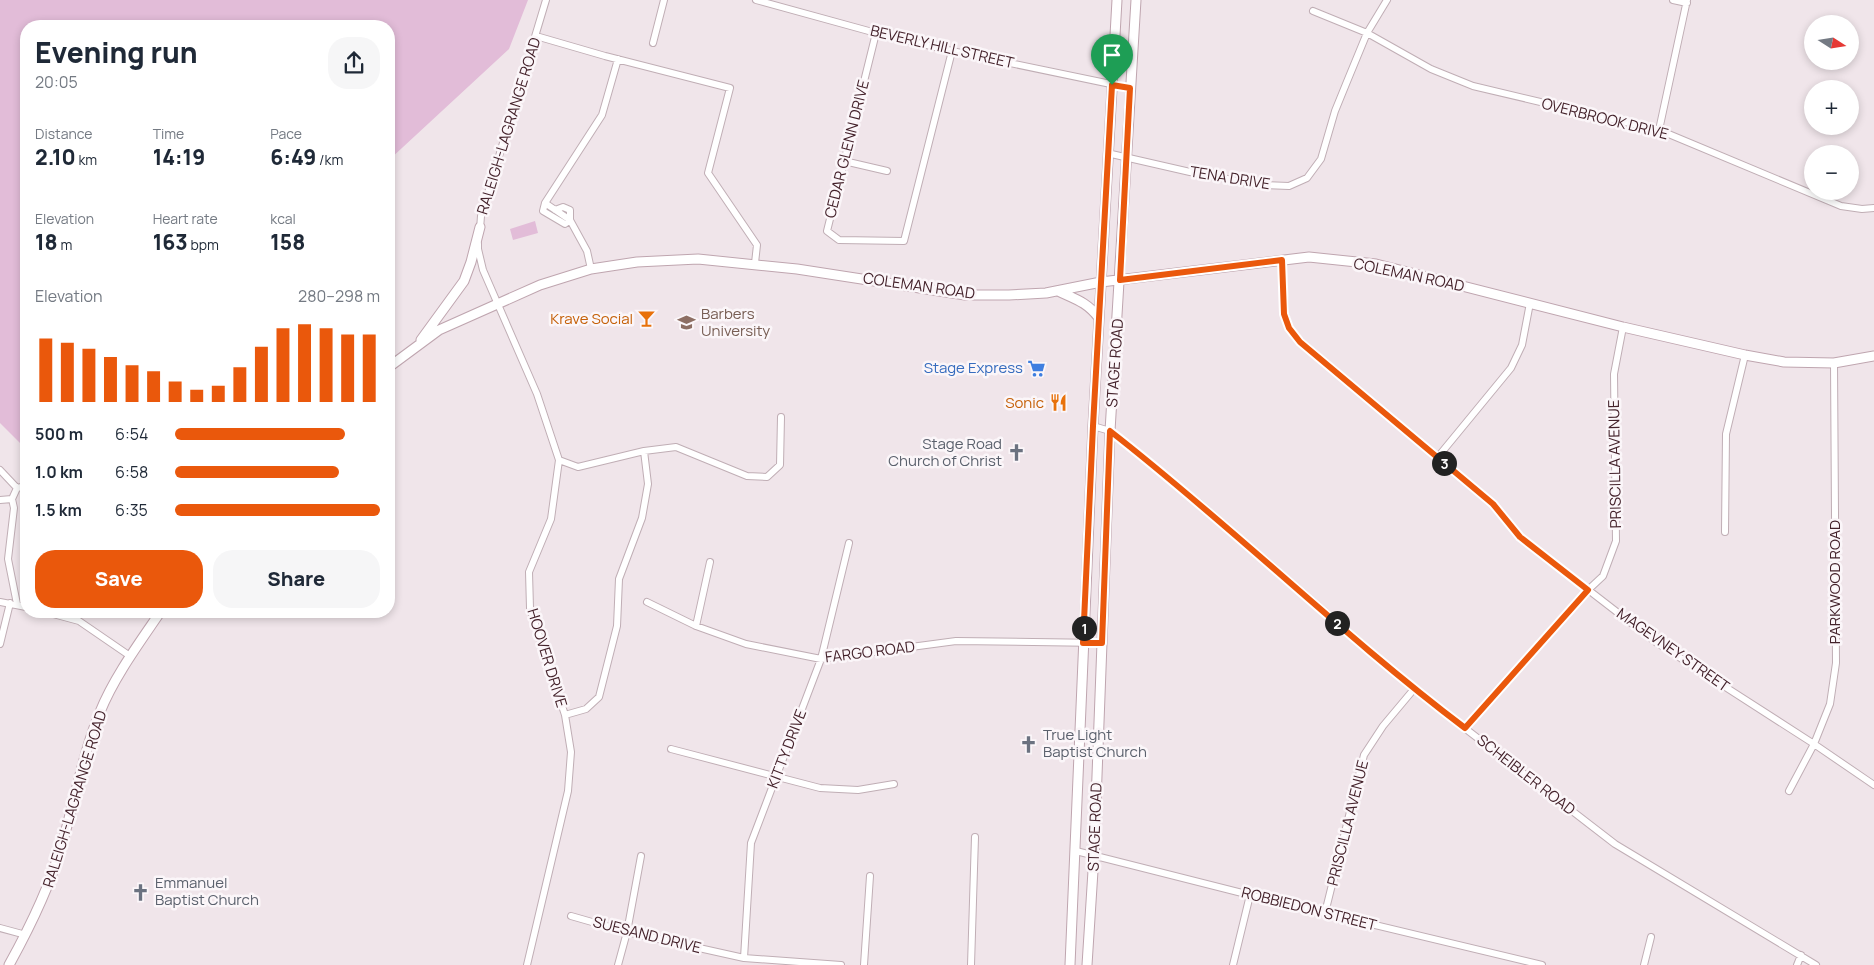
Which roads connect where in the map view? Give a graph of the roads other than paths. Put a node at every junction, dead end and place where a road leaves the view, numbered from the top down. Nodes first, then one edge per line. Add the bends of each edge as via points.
1 (546, 0) edge
2 (664, 0) edge
3 (756, 0) edge
4 (1117, 0) edge
5 (1136, 0) edge
6 (1387, 0) edge
7 (1674, 0) edge
8 (1687, 1) edge
9 (1313, 11) dead end
10 (876, 33) junction
11 (1367, 33) junction
12 (536, 36) junction
13 (653, 43) dead end
14 (952, 51) junction
15 (618, 58) junction
16 (1112, 85) junction
17 (1130, 88) junction
18 (1659, 130) junction
19 (1107, 153) junction
20 (1126, 157) junction
21 (844, 161) junction
22 (886, 171) dead end
23 (545, 203) junction
24 (1874, 208) edge
25 (570, 220) junction
26 (480, 227) junction
27 (1282, 260) junction
28 (755, 264) junction
29 (591, 269) junction
30 (1120, 280) junction
31 (1101, 282) junction
32 (1058, 291) junction
33 (497, 303) junction
34 (1530, 303) junction
35 (1099, 318) junction
36 (1623, 327) junction
37 (415, 348) junction
38 (1745, 355) junction
39 (1874, 356) edge
40 (395, 363) edge
41 (1834, 364) junction
42 (781, 417) dead end
43 (1093, 426) junction
44 (1110, 431) junction
45 (644, 451) junction
46 (1437, 458) junction
47 (558, 460) junction
48 (0, 470) edge
49 (20, 487) edge
50 (16, 488) junction
51 (12, 499) junction
52 (0, 500) edge
53 (1725, 532) dead end
54 (849, 543) dead end
55 (710, 562) dead end
56 (1588, 590) junction
57 (0, 602) edge
58 (647, 602) dead end
59 (14, 604) junction
60 (20, 606) edge
61 (66, 618) edge
62 (156, 618) edge
63 (696, 626) junction
64 (1083, 643) junction
65 (1102, 643) junction
66 (0, 644) edge
67 (130, 656) junction
68 (821, 659) junction
69 (1414, 689) junction
70 (565, 715) junction
71 (1465, 728) junction
72 (1814, 744) junction
73 (671, 749) dead end
74 (776, 778) junction
75 (894, 784) dead end
76 (1874, 785) edge
77 (1789, 790) dead end
78 (975, 838) dead end
79 (1076, 851) junction
80 (1094, 855) junction
81 (641, 856) dead end
82 (870, 876) dead end
83 (1250, 895) junction
84 (1325, 913) junction
85 (571, 916) dead end
86 (0, 928) edge
87 (627, 932) junction
88 (26, 935) junction
89 (1651, 937) dead end
90 (1801, 955) junction
91 (744, 958) junction
92 (9, 965) edge
93 (527, 965) edge
94 (618, 965) edge
95 (841, 965) edge
96 (864, 965) edge
97 (971, 965) edge
98 (1070, 965) edge
99 (1087, 965) edge
100 (1233, 965) edge
101 (1542, 965) edge
102 (1644, 965) edge
103 (1797, 965) edge
104 (1816, 965) edge

1 - 12 street, RALEIGH-LAGRANGE ROAD
2 - 13 street
3 - 10 street, BEVERLY HILL STREET
4 - 16 main road, STAGE ROAD
5 - 17 main road, STAGE ROAD
6 - 11 street, TENA DRIVE
7 - 8 street
8 - 18 street
9 - 11 street, OVERBROOK DRIVE
10 - 14 street, BEVERLY HILL STREET
10 - 21 street, CEDAR GLENN DRIVE
11 - 18 street, OVERBROOK DRIVE via 1431,70 1473,86
11 - 20 street, TENA DRIVE via 1335,111 1321,159 1307,178 1288,186 1259,184
12 - 15 street
12 - 26 street, RALEIGH-LAGRANGE ROAD
14 - 16 street, BEVERLY HILL STREET
14 - 21 street, CEDAR GLENN DRIVE via 904,240 839,240 827,231
15 - 23 street via 602,115
15 - 28 street via 730,88 708,173 757,244
16 - 17 street, BEVERLY HILL STREET
16 - 19 main road, STAGE ROAD
17 - 20 main road, STAGE ROAD
18 - 24 street, OVERBROOK DRIVE via 1841,206
19 - 20 street, TENA DRIVE
19 - 31 main road, STAGE ROAD
20 - 30 main road, STAGE ROAD
21 - 22 street
23 - 25 street via 555,210 563,207 570,210
23 - 25 street via 543,211 565,224
25 - 29 street
26 - 33 street, RALEIGH-LAGRANGE ROAD via 478,249
26 - 37 main road via 464,281
27 - 30 main road, COLEMAN ROAD
27 - 34 main road, COLEMAN ROAD via 1309,257 1376,264
27 - 46 street, MAGEVNEY STREET via 1284,314 1289,328 1300,342
28 - 29 main road, COLEMAN ROAD via 698,259 637,262
28 - 32 main road, COLEMAN ROAD via 965,295
29 - 33 main road, COLEMAN ROAD
30 - 31 main road, COLEMAN ROAD
30 - 44 main road, STAGE ROAD
31 - 32 main road, COLEMAN ROAD
31 - 35 main road, STAGE ROAD
32 - 35 main road via 1085,303
33 - 37 main road via 439,330
33 - 47 street, HOOVER DRIVE via 536,394
34 - 36 main road, COLEMAN ROAD
34 - 46 street via 1522,345 1511,368
35 - 43 main road, STAGE ROAD
36 - 38 main road, COLEMAN ROAD
36 - 56 street, PRISCILLA AVENUE via 1614,374 1616,541 1602,576
37 - 40 main road
38 - 41 main road, COLEMAN ROAD via 1784,362
38 - 53 street via 1726,434
39 - 41 main road, COLEMAN ROAD
41 - 72 street, PARKWOOD ROAD via 1836,663 1830,704
42 - 45 street via 780,465 767,477 747,476 676,447
43 - 44 street, SCHEIBLER ROAD
43 - 64 main road, STAGE ROAD
44 - 65 main road, STAGE ROAD
44 - 69 street, SCHEIBLER ROAD via 1198,502
45 - 47 street via 578,468
45 - 70 street via 648,484 642,518 619,578 617,626 599,697 586,709
46 - 56 street, MAGEVNEY STREET via 1493,504 1520,537
47 - 70 street, HOOVER DRIVE via 551,519 529,572 530,608
48 - 50 street
49 - 50 street
50 - 51 street
51 - 52 street
51 - 59 street via 14,508 8,559
54 - 68 street, KITTY DRIVE
55 - 63 street
56 - 71 street, PRISCILLA AVENUE
56 - 72 street, MAGEVNEY STREET via 1657,643
57 - 59 street
58 - 63 street, FARGO ROAD
59 - 60 street
59 - 66 street
61 - 67 street via 79,622
62 - 67 main road, RALEIGH-LAGRANGE ROAD
63 - 68 street, FARGO ROAD via 746,644
64 - 65 street, FARGO ROAD
64 - 68 street, FARGO ROAD via 956,641
64 - 79 main road, STAGE ROAD
65 - 80 main road, STAGE ROAD
67 - 88 main road, RALEIGH-LAGRANGE ROAD via 100,712 62,847 46,894
68 - 74 street, KITTY DRIVE
69 - 71 street, SCHEIBLER ROAD
69 - 84 street, PRISCILLA AVENUE via 1364,755
70 - 93 street, HOOVER DRIVE via 571,752 568,791
71 - 90 street, SCHEIBLER ROAD via 1616,844
72 - 76 street, MAGEVNEY STREET
72 - 77 street, PARKWOOD ROAD
73 - 74 street
74 - 75 street via 820,788 858,790
74 - 91 street, KITTY DRIVE via 751,842
78 - 97 street
79 - 80 street, ROBBIEDON STREET
79 - 98 main road, STAGE ROAD
80 - 83 street, ROBBIEDON STREET
80 - 99 main road, STAGE ROAD
81 - 87 street
82 - 96 street
83 - 84 street, ROBBIEDON STREET
83 - 100 street
84 - 101 street, ROBBIEDON STREET
85 - 87 street, SUESAND DRIVE
86 - 88 street
87 - 91 street, SUESAND DRIVE
87 - 94 street
88 - 92 main road, RALEIGH-LAGRANGE ROAD
89 - 102 street
90 - 103 street
90 - 104 street, SCHEIBLER ROAD
91 - 95 street, SUESAND DRIVE

